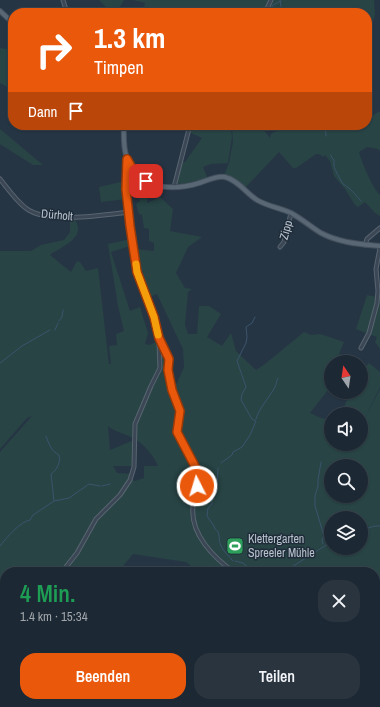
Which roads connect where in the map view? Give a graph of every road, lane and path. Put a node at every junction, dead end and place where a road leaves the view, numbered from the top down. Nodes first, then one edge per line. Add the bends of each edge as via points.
1 (0, 11) edge
2 (8, 18) edge
3 (124, 130) edge
4 (189, 130) edge
5 (127, 159) junction
6 (0, 179) edge
7 (174, 187) junction
8 (129, 212) junction
9 (291, 213) junction
10 (380, 228) edge
11 (365, 245) junction
12 (280, 246) dead end
13 (380, 247) edge
14 (160, 340) junction
15 (361, 348) dead end
16 (66, 567) edge
17 (228, 567) edge

1 - 2 main road
3 - 5 main road via 124,152
4 - 7 street
5 - 7 main road via 133,170 146,181 158,186
5 - 8 street
6 - 8 street, Dürholt via 25,207 36,213 75,217
7 - 9 main road via 225,177 238,183 253,198
8 - 14 street via 137,272
9 - 11 main road via 333,238
9 - 12 street, Zipp via 284,242
10 - 11 street via 367,239
11 - 13 main road
13 - 15 street via 376,269 377,303
14 - 16 street via 160,368 135,424 134,467 130,480 115,500 96,518 78,553
14 - 17 street via 169,359 168,370 172,390 180,410 177,434 198,475 193,509 196,525 212,554

